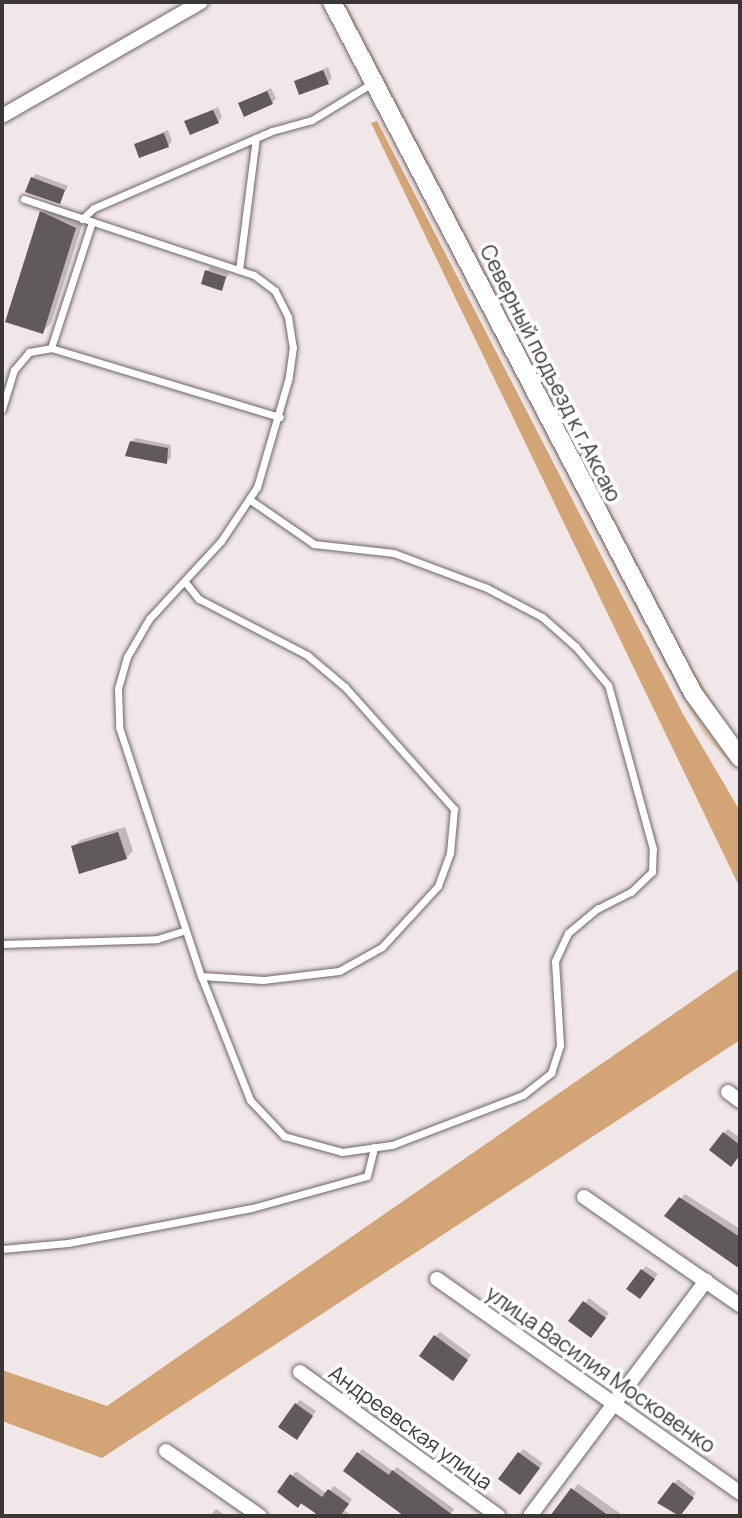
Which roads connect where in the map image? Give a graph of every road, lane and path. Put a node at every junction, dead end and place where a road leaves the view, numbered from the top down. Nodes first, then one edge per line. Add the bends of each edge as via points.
1 (201, 2) edge
2 (332, 2) edge
3 (374, 82) junction
4 (2, 116) edge
5 (256, 138) junction
6 (24, 199) dead end
7 (82, 219) junction
8 (92, 222) junction
9 (239, 270) junction
10 (51, 348) junction
11 (2, 409) edge
12 (279, 417) junction
13 (249, 499) junction
14 (185, 582) junction
15 (740, 758) edge
16 (186, 930) junction
17 (2, 944) edge
18 (201, 975) junction
19 (374, 1147) junction
20 (584, 1197) dead end
21 (2, 1249) edge
22 (438, 1279) dead end
23 (706, 1281) junction
24 (740, 1305) edge
25 (300, 1372) dead end
26 (613, 1403) junction
27 (166, 1451) dead end
28 (740, 1493) edge
29 (260, 1516) edge
30 (498, 1516) edge
31 (530, 1516) edge

1 - 4 street
2 - 3 street, Северный подъезд к г.Аксаю
3 - 5 lane via 312,120
3 - 15 street, Северный подъезд к г.Аксаю via 693,693
5 - 7 lane via 94,208
5 - 9 lane
6 - 7 lane
7 - 8 lane
8 - 9 lane
8 - 10 lane
9 - 12 lane via 275,291 288,317 293,347
10 - 11 lane via 29,352 14,370
10 - 12 lane
12 - 13 lane
13 - 14 lane
13 - 19 lane via 314,544 394,553 487,588 542,617 576,647 608,685 653,849 652,872 631,892 597,909 568,933 555,961 560,1045 551,1073 523,1095 392,1145
14 - 16 lane via 149,620 127,657 118,689 119,727
14 - 18 lane via 198,599 307,655 345,687 454,809 450,853 438,886 382,947 339,971 263,980
16 - 17 lane via 157,939
16 - 18 lane
18 - 19 lane via 250,1100 284,1136 342,1152
19 - 21 lane via 367,1176 253,1208 68,1243
20 - 23 street
22 - 26 street, улица Василия Московенко
23 - 24 street
23 - 26 street
25 - 30 street, Андреевская улица
26 - 28 street, улица Василия Московенко
26 - 31 street
27 - 29 street

